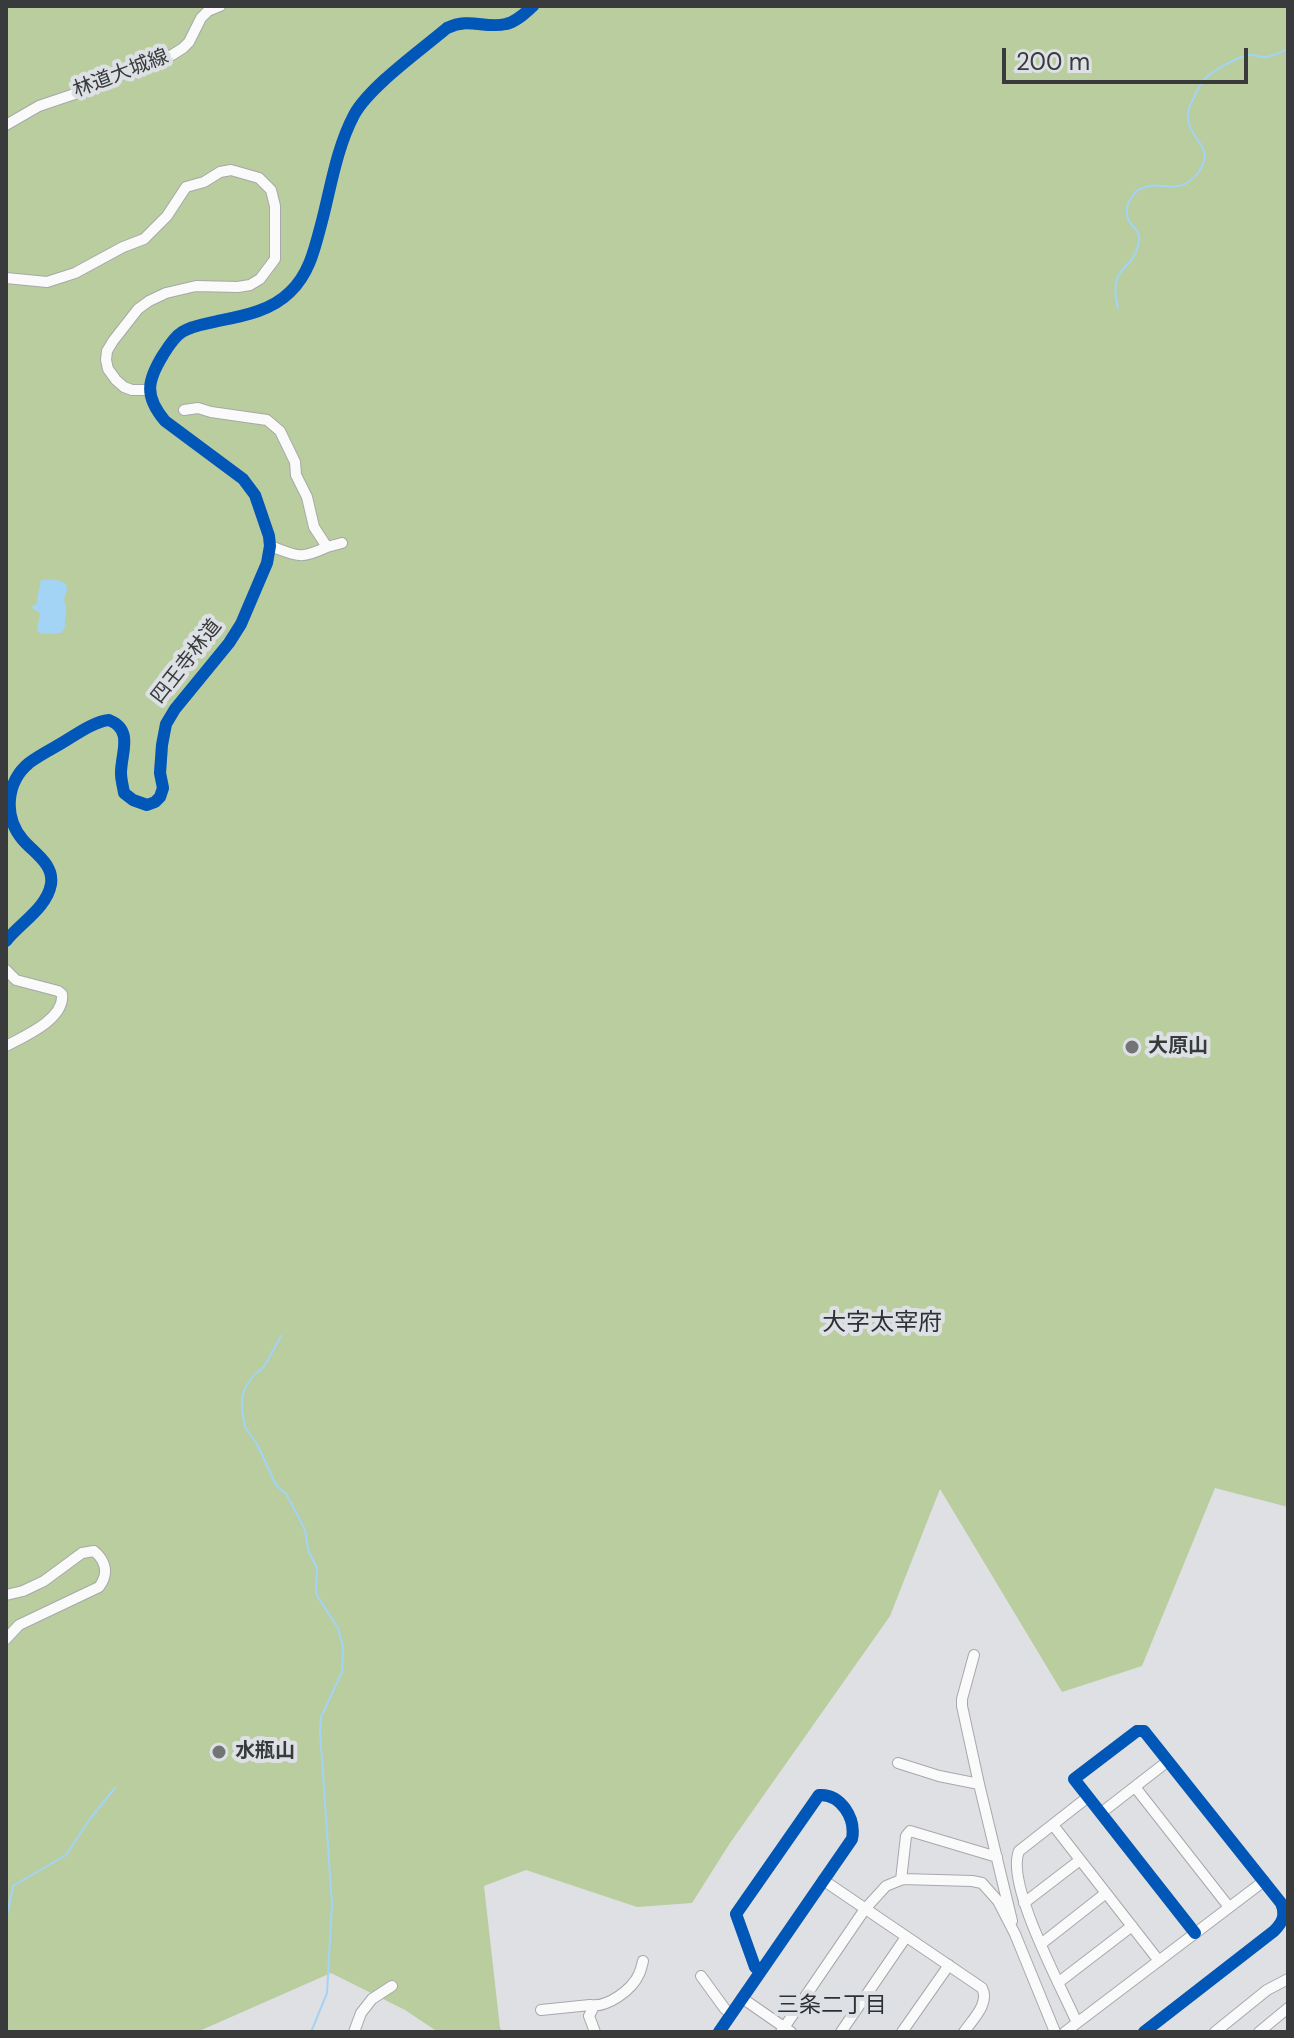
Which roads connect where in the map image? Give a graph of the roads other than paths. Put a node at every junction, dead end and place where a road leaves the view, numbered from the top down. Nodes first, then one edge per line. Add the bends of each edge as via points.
1 (220, 6) edge
2 (533, 6) edge
3 (6, 125) edge
4 (6, 278) edge
5 (150, 390) junction
6 (184, 410) dead end
7 (342, 543) dead end
8 (270, 546) junction
9 (327, 547) junction
10 (6, 941) edge
11 (6, 970) edge
12 (6, 1046) edge
13 (6, 1595) edge
14 (6, 1639) edge
15 (974, 1655) dead end
16 (1168, 1761) junction
17 (898, 1763) dead end
18 (979, 1784) junction
19 (1135, 1787) junction
20 (1088, 1797) junction
21 (1101, 1813) junction
22 (1053, 1825) junction
23 (997, 1857) junction
24 (1080, 1860) junction
25 (823, 1880) junction
26 (901, 1880) junction
27 (1264, 1881) junction
28 (1106, 1893) junction
29 (1024, 1903) junction
30 (1229, 1907) junction
31 (865, 1909) junction
32 (1132, 1926) junction
33 (1195, 1933) junction
34 (1015, 1934) junction
35 (906, 1937) junction
36 (1041, 1944) junction
37 (643, 1961) dead end
38 (1159, 1961) junction
39 (949, 1965) junction
40 (760, 1971) junction
41 (701, 1976) dead end
42 (1288, 1979) edge
43 (1059, 1982) junction
44 (392, 1986) dead end
45 (742, 1998) junction
46 (594, 2006) junction
47 (1288, 2008) edge
48 (541, 2010) dead end
49 (731, 2014) junction
50 (1085, 2023) junction
51 (785, 2030) edge
52 (965, 2031) edge
53 (354, 2032) edge
54 (595, 2032) edge
55 (719, 2032) edge
56 (841, 2032) edge
57 (902, 2032) edge
58 (1055, 2032) edge
59 (1065, 2032) edge
60 (1144, 2032) edge
61 (1215, 2032) edge
62 (1259, 2032) edge

1 - 3 street, 林道大城線 via 201,18 189,42 172,55 39,106
2 - 5 street via 505,24 471,22 447,28 369,96 348,127 314,254 302,278 261,310 182,332 154,370
4 - 5 street via 47,282 75,273 144,239 186,187 231,170 259,178 271,190 275,206 275,259 266,273 250,285 196,286 149,301 107,351 108,369 116,380 132,390
5 - 8 street via 165,421 243,479 255,495
6 - 9 street via 273,424 295,462 314,527
7 - 9 street
8 - 9 street via 298,556
8 - 10 street, 四王寺林道 via 241,624 166,724 163,788 155,802 140,803 124,793 124,735 109,720 41,755 15,779 10,815 14,827 44,862 51,886 42,905
11 - 12 street via 16,980 58,991 63,1001 52,1018
13 - 14 street via 44,1581 82,1553 94,1551 102,1557 106,1571 99,1587 19,1625
15 - 18 street via 962,1706
16 - 19 street
16 - 20 street via 1144,1731 1137,1731 1074,1779
16 - 27 street
17 - 18 street
18 - 23 street
19 - 21 street
19 - 30 street
20 - 21 street
20 - 22 street
21 - 33 street
22 - 24 street
22 - 29 street via 1017,1855
23 - 26 street via 910,1831
23 - 34 street
24 - 28 street
24 - 29 street
25 - 31 street
25 - 40 street
25 - 40 street via 854,1833 843,1805 824,1794 736,1914
26 - 31 street via 886,1886
26 - 34 street via 982,1883
27 - 30 street
27 - 60 street via 1281,1903 1283,1921
28 - 32 street
28 - 36 street
29 - 36 street
30 - 33 street
31 - 35 street
31 - 51 street
32 - 38 street
32 - 43 street
33 - 38 street via 1176,1954
34 - 58 street
35 - 39 street
35 - 56 street
36 - 43 street
37 - 46 street via 638,1977 621,1996
38 - 50 street
39 - 52 street via 985,1993 986,2000
39 - 57 street
40 - 45 street
41 - 49 street
42 - 61 street
43 - 50 street
44 - 53 street via 372,1999
45 - 49 street
45 - 51 street
46 - 48 street
46 - 54 street via 589,2016
47 - 62 street
49 - 55 street
50 - 59 street

